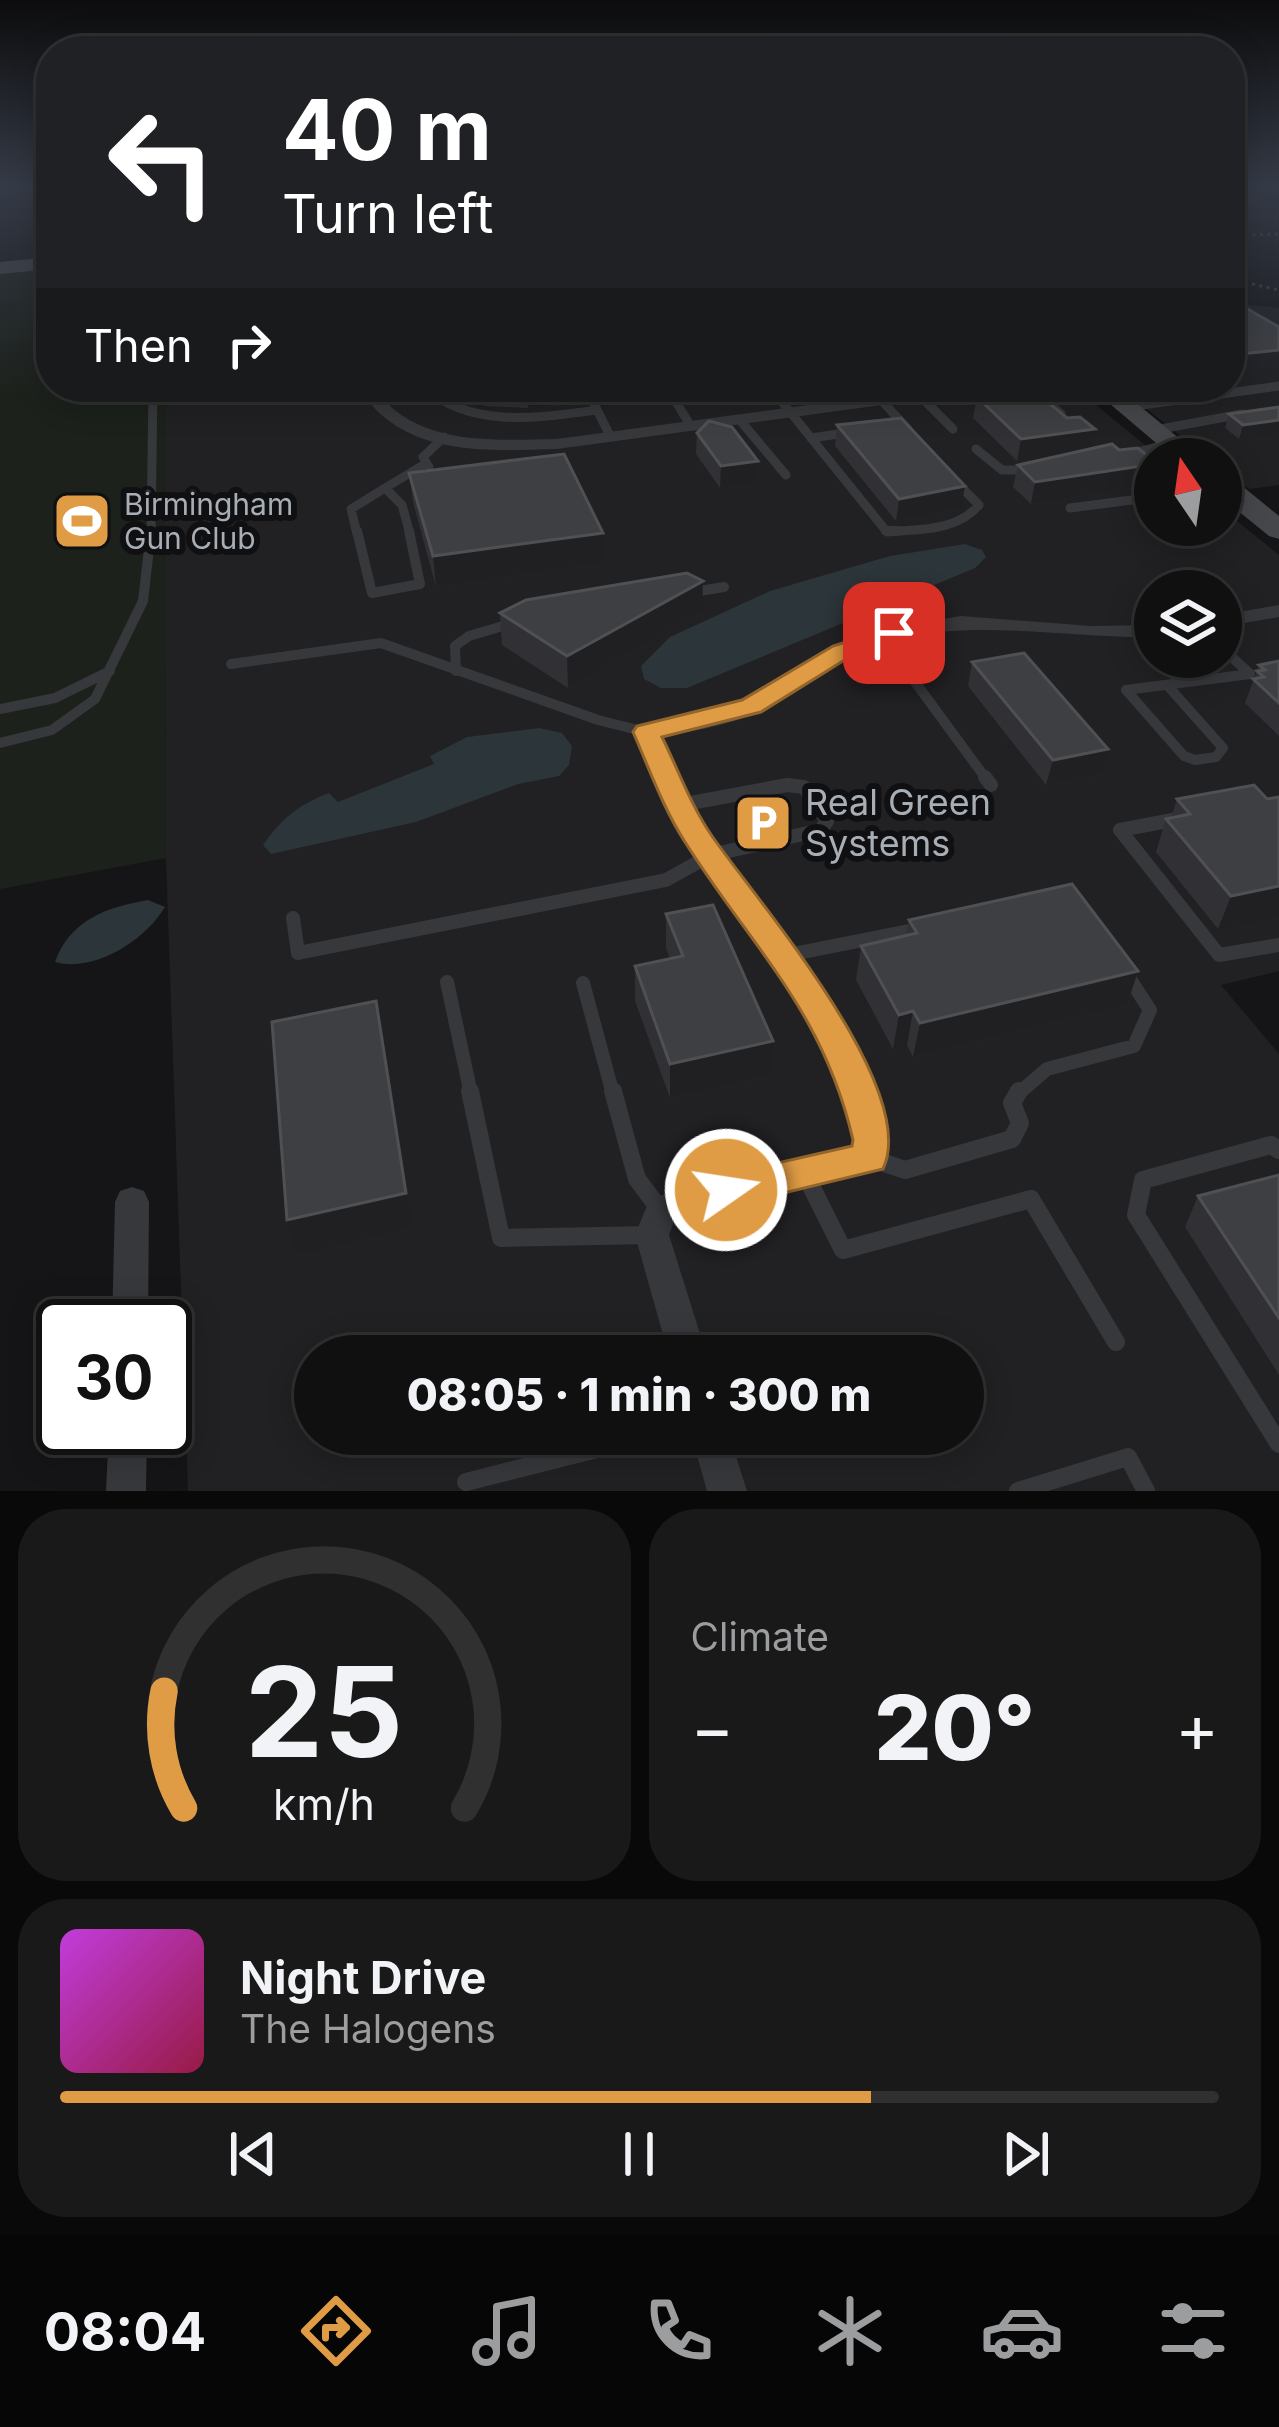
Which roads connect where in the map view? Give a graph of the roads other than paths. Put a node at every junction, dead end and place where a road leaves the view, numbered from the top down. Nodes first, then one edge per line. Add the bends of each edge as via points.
1 (36, 264) edge
2 (0, 268) edge
3 (1279, 386) edge
4 (1245, 391) edge
5 (153, 402) edge
6 (375, 402) edge
7 (445, 402) edge
8 (593, 402) edge
9 (676, 402) edge
10 (780, 402) edge
11 (858, 402) edge
12 (883, 402) edge
13 (923, 402) edge
14 (1047, 402) edge
15 (1120, 402) edge
16 (1162, 402) edge
17 (1126, 407) junction
18 (596, 410) junction
19 (786, 412) junction
20 (1252, 413) edge
21 (1061, 414) edge
22 (739, 418) junction
23 (690, 425) junction
24 (904, 425) junction
25 (881, 428) edge
26 (953, 429) dead end
27 (858, 431) edge
28 (444, 436) junction
29 (610, 436) junction
30 (812, 438) junction
31 (1165, 438) edge
32 (1188, 438) edge
33 (918, 440) edge
34 (976, 449) dead end
35 (1134, 454) edge
36 (1118, 458) edge
37 (425, 464) junction
38 (944, 467) edge
39 (1052, 467) edge
40 (785, 475) dead end
41 (447, 476) edge
42 (383, 486) junction
43 (1134, 500) edge
44 (1242, 500) edge
45 (1070, 508) dead end
46 (1279, 530) edge
47 (724, 587) dead end
48 (677, 594) edge
49 (1279, 611) edge
50 (1242, 617) edge
51 (538, 618) edge
52 (1134, 632) edge
53 (882, 638) junction
54 (231, 664) dead end
55 (111, 670) junction
56 (456, 671) junction
57 (1220, 678) edge
58 (1167, 685) junction
59 (0, 709) edge
60 (646, 732) junction
61 (0, 743) edge
62 (991, 785) dead end
63 (680, 806) junction
64 (1188, 817) edge
65 (711, 855) junction
66 (293, 918) dead end
67 (934, 926) edge
68 (1279, 945) edge
69 (783, 956) junction
70 (1114, 956) edge
71 (447, 982) dead end
72 (583, 983) dead end
73 (1279, 1150) edge
74 (870, 1158) junction
75 (805, 1173) junction
76 (132, 1202) dead end
77 (657, 1224) junction
78 (130, 1299) edge
79 (683, 1335) edge
80 (1117, 1342) dead end
81 (1279, 1444) edge
82 (127, 1455) edge
83 (573, 1455) edge
84 (716, 1455) edge
85 (466, 1482) dead end
86 (126, 1491) edge
87 (727, 1491) edge
88 (1018, 1491) edge
89 (1146, 1491) edge

1 - 2 main road
3 - 4 lane
5 - 55 lane via 143,601
6 - 28 street via 398,422
7 - 18 lane via 494,416
8 - 18 lane
9 - 23 lane
10 - 19 lane
11 - 19 street
12 - 24 lane
13 - 26 lane
14 - 21 lane
15 - 17 main road
16 - 17 lane
17 - 31 main road
18 - 29 lane
19 - 22 street
19 - 30 lane
20 - 32 lane
22 - 23 street
22 - 40 lane
23 - 29 street
24 - 25 lane
24 - 33 lane
27 - 30 lane
28 - 29 street via 544,450
28 - 37 lane
30 - 38 lane via 887,532 975,513 979,505
34 - 39 lane via 1002,470
35 - 36 lane
37 - 41 lane
37 - 42 lane
42 - 42 lane via 351,508 372,593 420,584 422,573 402,505
43 - 45 lane
44 - 46 main road
47 - 48 lane
49 - 50 street
51 - 56 lane via 469,636 455,646
52 - 53 street via 961,622
53 - 60 street via 842,651 752,706
53 - 62 lane
54 - 56 lane via 381,643
55 - 59 lane via 55,698
55 - 61 lane via 95,699 52,730
56 - 60 lane
57 - 58 lane
58 - 58 lane via 1126,690 1184,756 1216,757 1222,748
60 - 63 lane
63 - 65 lane
63 - 65 lane via 788,785 804,787 827,821 821,830
64 - 68 lane via 1120,830 1219,956
65 - 66 lane via 666,880 298,953
65 - 69 lane
67 - 69 lane
69 - 74 lane via 858,1086
70 - 74 lane via 1150,1010 1134,1046 1047,1069 1018,1087 1012,1103 1020,1123 1012,1139 905,1170
71 - 77 lane via 501,1238
72 - 77 lane
73 - 81 lane via 1271,1145 1143,1180 1136,1215
74 - 75 street
75 - 77 street via 686,1199
75 - 80 lane via 843,1250 1031,1199
76 - 78 street
77 - 79 street
82 - 86 street
83 - 85 lane
84 - 87 street
88 - 89 lane via 1128,1457

